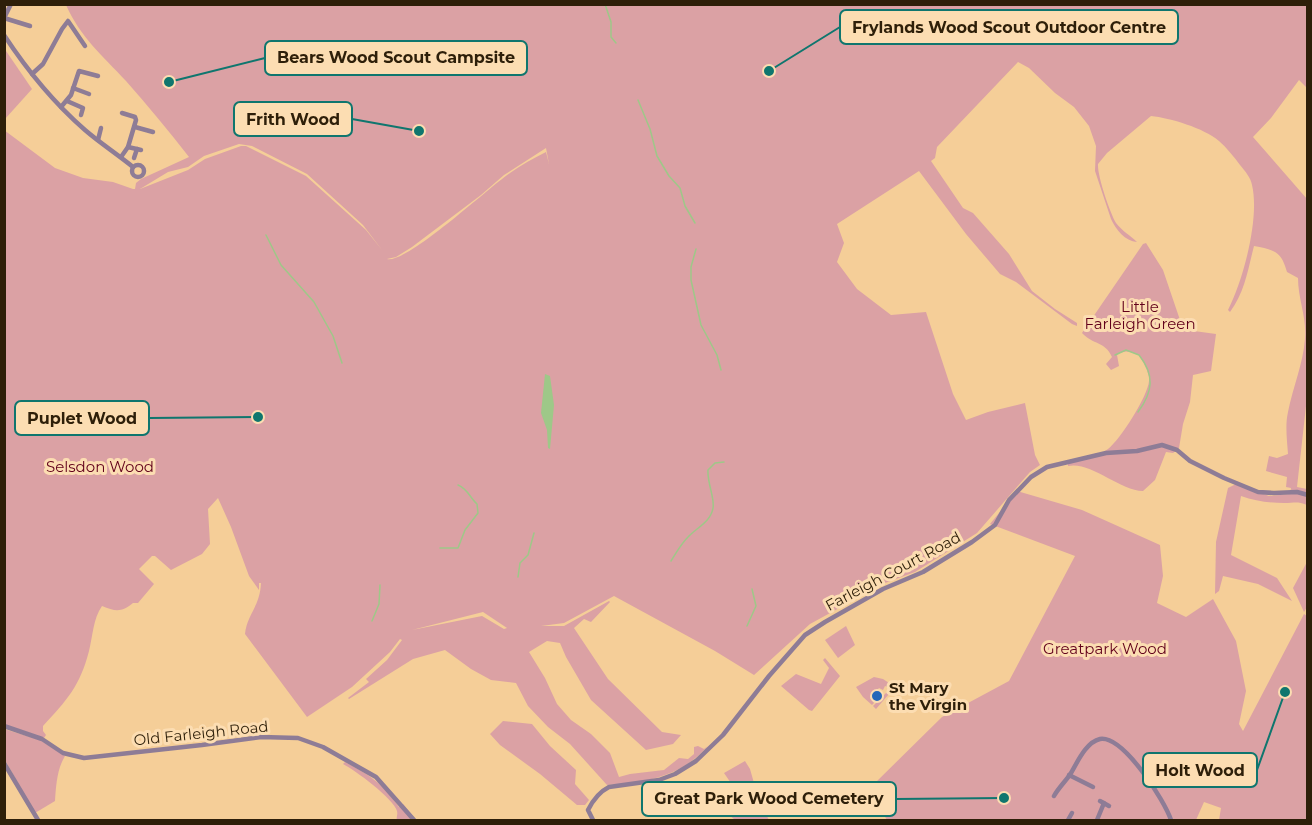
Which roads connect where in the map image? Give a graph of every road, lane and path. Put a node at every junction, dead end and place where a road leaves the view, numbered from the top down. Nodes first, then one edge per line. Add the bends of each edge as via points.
1 (11, 4) edge
2 (4, 18) edge
3 (30, 26) dead end
4 (4, 35) edge
5 (48, 41) dead end
6 (85, 46) dead end
7 (52, 48) junction
8 (32, 74) junction
9 (99, 76) dead end
10 (70, 78) dead end
11 (73, 86) junction
12 (89, 94) dead end
13 (67, 101) junction
14 (61, 107) junction
15 (122, 113) dead end
16 (81, 115) dead end
17 (135, 127) junction
18 (102, 128) dead end
19 (153, 132) dead end
20 (98, 140) junction
21 (128, 147) junction
22 (121, 157) junction
23 (134, 158) dead end
24 (133, 167) dead end
25 (1308, 495) edge
26 (4, 726) edge
27 (4, 764) edge
28 (1070, 776) junction
29 (1093, 787) dead end
30 (1054, 796) dead end
31 (1104, 803) dead end
32 (1071, 813) dead end
33 (38, 820) edge
34 (414, 820) edge
35 (593, 820) edge
36 (1068, 820) edge
37 (1096, 820) edge
38 (1171, 820) edge

1 - 2 street
2 - 3 street
4 - 8 street
5 - 7 street
6 - 7 street via 68,21
7 - 8 street
8 - 14 street
9 - 11 street via 78,69
10 - 11 street
11 - 12 street
11 - 13 street
13 - 14 street
13 - 16 street via 83,108
14 - 20 street
15 - 17 street via 135,117
17 - 19 street
17 - 21 street
18 - 20 street
20 - 22 street
21 - 22 street
21 - 23 street via 139,150
22 - 24 street
25 - 35 street, Farleigh Court Road via 1258,492 1162,445 1047,467 1009,500 989,530 945,560 883,589 805,635 723,735 696,761 659,780 602,790 588,810
26 - 34 street, Old Farleigh Road via 42,739 63,753 84,758 261,736 298,738 323,747 376,777
27 - 33 street
28 - 29 street
28 - 30 street
28 - 38 street via 1079,756 1096,741 1111,741 1136,764 1159,795
31 - 37 street
32 - 36 street

